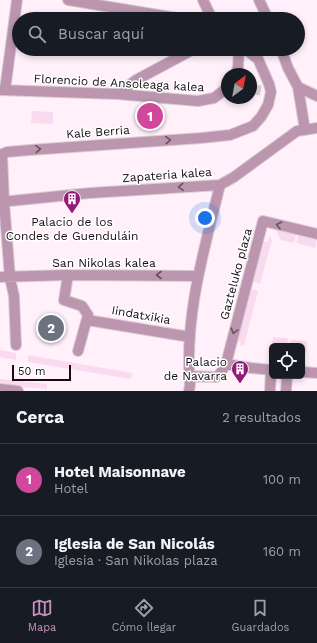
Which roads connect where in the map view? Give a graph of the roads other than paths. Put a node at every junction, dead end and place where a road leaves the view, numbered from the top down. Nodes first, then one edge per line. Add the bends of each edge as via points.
1 (17, 0) edge
2 (68, 0) edge
3 (203, 0) edge
4 (259, 0) edge
5 (15, 12) edge
6 (141, 12) edge
7 (209, 12) edge
8 (265, 12) edge
9 (12, 32) edge
10 (181, 56) edge
11 (239, 56) edge
12 (256, 56) edge
13 (284, 56) edge
14 (238, 68) edge
15 (298, 87) junction
16 (3, 90) edge
17 (221, 93) edge
18 (117, 94) junction
19 (315, 96) edge
20 (317, 128) edge
21 (301, 130) junction
22 (1, 154) edge
23 (220, 185) junction
24 (2, 202) edge
25 (317, 234) edge
26 (70, 275) junction
27 (198, 276) junction
28 (5, 277) edge
29 (87, 320) junction
30 (190, 337) junction
31 (16, 345) dead end
32 (78, 352) dead end
33 (226, 364) junction
34 (269, 370) edge
35 (305, 372) edge
36 (317, 373) edge
37 (189, 376) junction
38 (271, 379) edge
39 (287, 379) edge
40 (0, 389) edge
41 (18, 391) edge
42 (189, 391) edge
43 (270, 391) edge
44 (286, 391) edge

1 - 5 street
2 - 6 street
3 - 7 street
4 - 8 street
9 - 16 street
10 - 18 street via 136,80
11 - 14 street
22 -> 12 street, Kale Berria via 230,135 253,126 268,105 271,92
13 - 15 street
15 - 19 street
15 - 21 street
16 - 18 street, Florencio de Ansoleaga kalea
17 - 18 street, Florencio de Ansoleaga kalea via 214,98 198,101
20 - 21 street
21 - 23 street, Zapateria kalea
22 - 24 street
23 -> 24 street, Zapateria kalea
23 - 27 street
24 - 28 street
25 -> 33 street, Gazteluko plaza via 263,221
27 -> 26 street, San Nikolas kalea
26 - 28 street, San Nikolas kalea
26 - 29 street via 64,300 82,306 88,315
27 - 30 street
28 - 31 street via 14,296
29 - 30 street, Iindatxikia
29 - 32 street
30 - 37 street
33 - 34 street
33 - 37 street, Gazteluko plaza via 216,378
35 - 36 street
37 - 42 street
38 - 43 street
39 - 44 street
40 - 41 street

